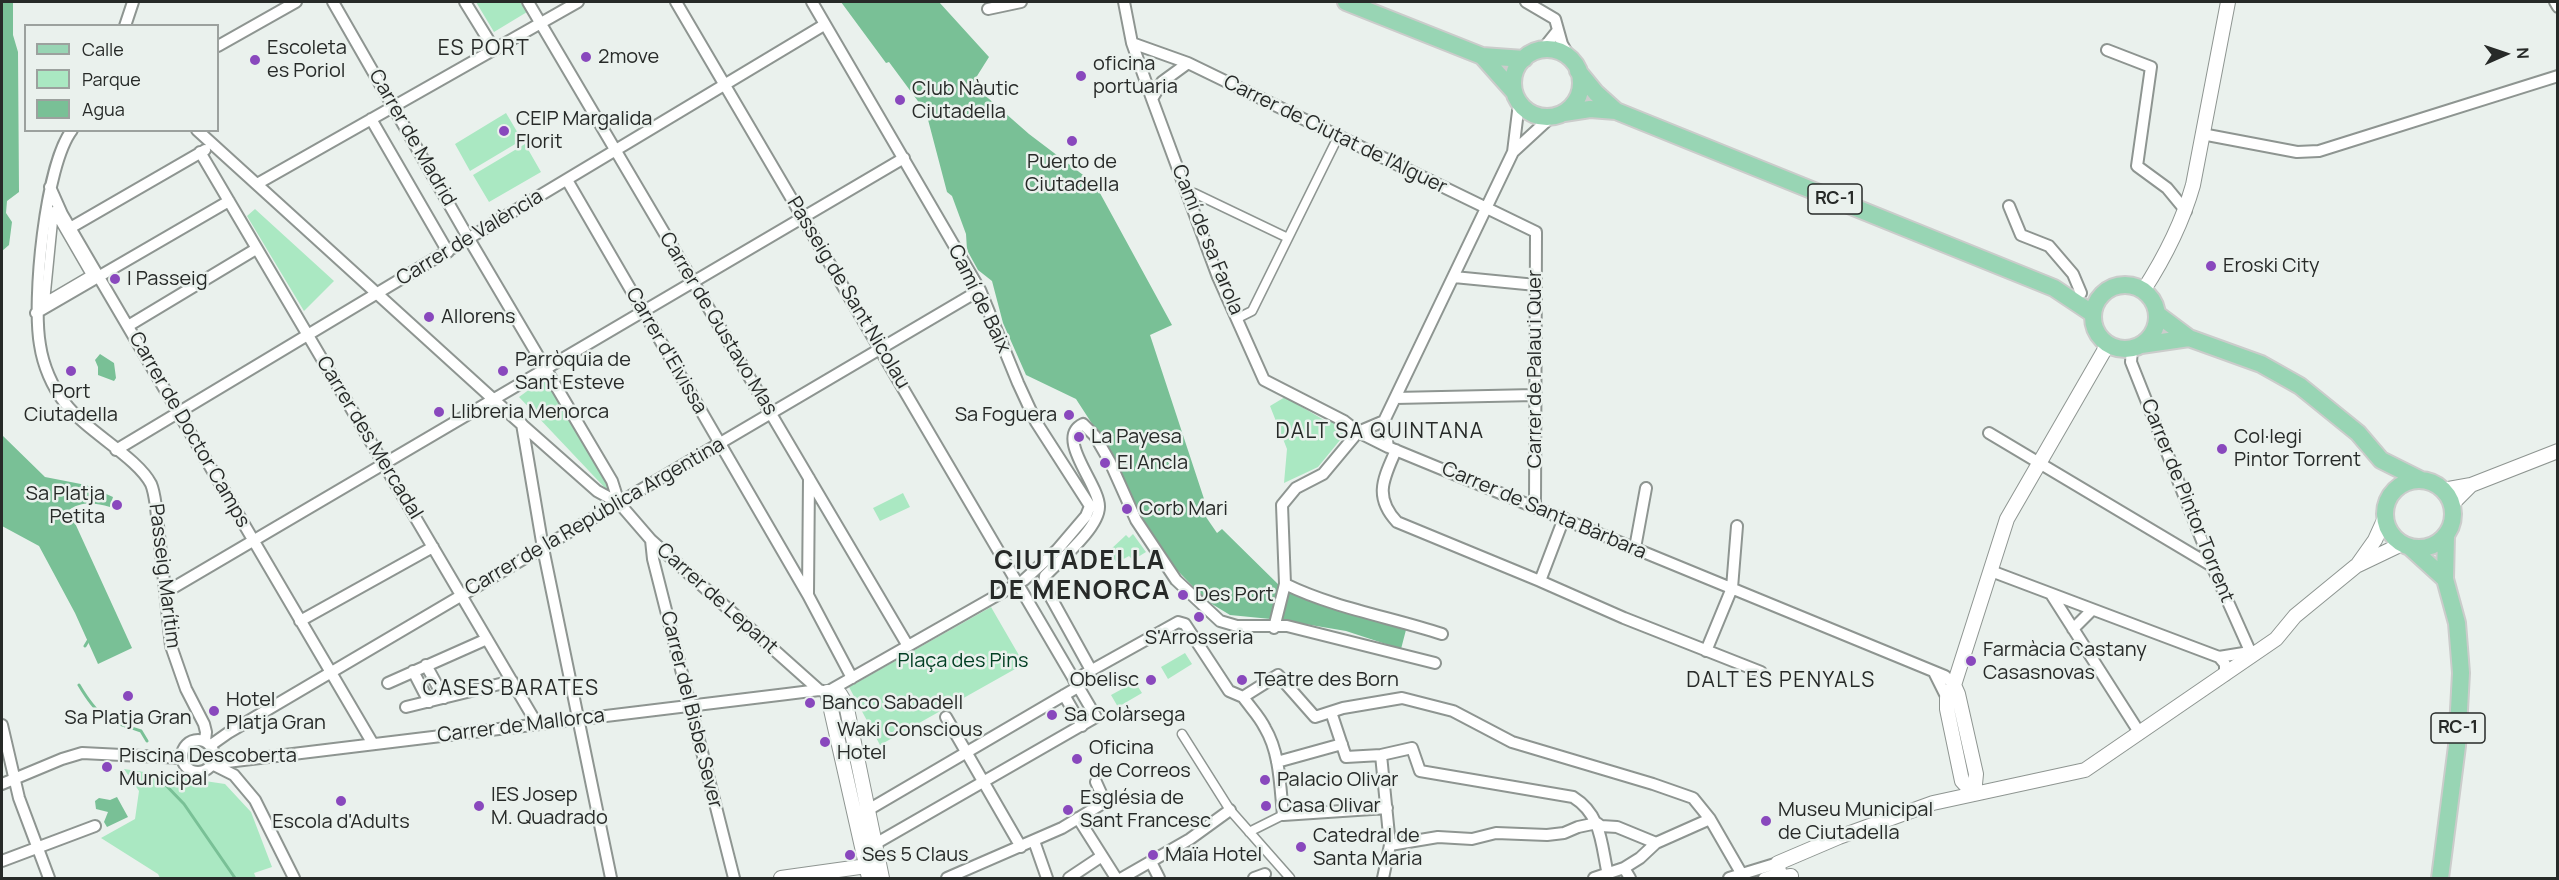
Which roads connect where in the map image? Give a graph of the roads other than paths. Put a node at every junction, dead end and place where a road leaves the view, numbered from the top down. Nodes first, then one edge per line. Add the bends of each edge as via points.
1 (133, 2) edge
2 (296, 2) edge
3 (333, 2) edge
4 (465, 2) edge
5 (528, 2) edge
6 (578, 2) edge
7 (676, 2) edge
8 (812, 2) edge
9 (1021, 2) edge
10 (1124, 2) edge
11 (1346, 2) edge
12 (1526, 2) edge
13 (2228, 2) edge
14 (2555, 2) edge
15 (2558, 7) edge
16 (988, 9) dead end
17 (540, 23) junction
18 (126, 24) edge
19 (824, 25) junction
20 (1558, 30) junction
21 (1132, 43) junction
22 (219, 45) edge
23 (494, 49) junction
24 (1542, 50) junction
25 (2108, 50) dead end
26 (1482, 56) junction
27 (1524, 58) junction
28 (1188, 63) junction
29 (1574, 65) junction
30 (2558, 76) edge
31 (726, 86) junction
32 (1517, 98) junction
33 (1152, 99) junction
34 (394, 106) junction
35 (1616, 111) junction
36 (1558, 115) junction
37 (371, 119) junction
38 (71, 132) edge
39 (199, 132) edge
40 (2202, 134) junction
41 (1338, 137) junction
42 (213, 145) junction
43 (616, 151) junction
44 (200, 152) junction
45 (1513, 152) junction
46 (904, 158) junction
47 (567, 180) junction
48 (257, 184) junction
49 (50, 187) junction
50 (1194, 193) dead end
51 (229, 201) junction
52 (2009, 206) dead end
53 (1486, 208) junction
54 (2186, 211) junction
55 (60, 216) junction
56 (803, 217) junction
57 (70, 228) junction
58 (1536, 232) joint
59 (1288, 238) junction
60 (469, 239) junction
61 (256, 249) junction
62 (448, 252) junction
63 (87, 263) junction
64 (1454, 277) junction
65 (91, 278) junction
66 (693, 282) junction
67 (1536, 285) junction
68 (2054, 288) junction
69 (980, 290) junction
70 (2143, 291) junction
71 (2105, 292) junction
72 (2081, 293) junction
73 (378, 294) junction
74 (51, 301) junction
75 (643, 311) junction
76 (36, 313) junction
77 (2093, 314) junction
78 (2157, 314) junction
79 (1238, 318) junction
80 (128, 326) junction
81 (308, 335) junction
82 (2189, 338) junction
83 (2108, 345) junction
84 (2136, 347) junction
85 (881, 349) junction
86 (547, 368) junction
87 (1264, 380) joint
88 (1535, 394) junction
89 (1395, 398) junction
90 (493, 399) junction
91 (178, 413) junction
92 (771, 413) junction
93 (1384, 421) junction
94 (522, 424) junction
95 (1358, 432) junction
96 (1989, 433) dead end
97 (719, 444) junction
98 (1392, 448) junction
99 (116, 450) junction
100 (2558, 451) edge
101 (2381, 460) junction
102 (384, 464) junction
103 (2039, 465) junction
104 (809, 478) junction
105 (2421, 480) junction
106 (1646, 488) dead end
107 (2390, 497) junction
108 (2447, 497) junction
109 (619, 503) junction
110 (1535, 505) junction
111 (1564, 518) junction
112 (2385, 518) junction
113 (1737, 526) dead end
114 (2446, 535) junction
115 (651, 540) junction
116 (254, 541) junction
117 (2407, 546) junction
118 (433, 547) junction
119 (543, 548) junction
120 (1635, 548) junction
121 (2212, 566) junction
122 (2356, 566) junction
123 (1991, 571) junction
124 (2445, 579) junction
125 (1540, 581) junction
126 (1020, 583) junction
127 (1284, 586) junction
128 (1732, 588) junction
129 (166, 592) junction
130 (2050, 594) junction
131 (462, 595) junction
132 (808, 596) junction
133 (2092, 610) junction
134 (300, 621) junction
135 (1275, 623) junction
136 (2073, 629) junction
137 (1442, 634) dead end
138 (487, 639) junction
139 (908, 646) junction
140 (1706, 651) junction
141 (2249, 652) junction
142 (2219, 657) junction
143 (1435, 663) dead end
144 (429, 664) junction
145 (1091, 670) junction
146 (413, 671) junction
147 (331, 672) junction
148 (1761, 672) dead end
149 (1934, 672) junction
150 (2225, 675) junction
151 (852, 678) junction
152 (512, 681) junction
153 (388, 683) dead end
154 (1076, 683) junction
155 (1954, 685) junction
156 (823, 691) junction
157 (1064, 695) junction
158 (444, 698) junction
159 (1243, 698) junction
160 (1947, 698) junction
161 (429, 702) junction
162 (690, 705) junction
163 (406, 707) dead end
164 (1331, 712) junction
165 (946, 717) dead end
166 (577, 719) junction
167 (537, 724) junction
168 (2, 725) edge
169 (1082, 726) junction
170 (2139, 732) junction
171 (1182, 734) dead end
172 (208, 743) junction
173 (373, 744) junction
174 (1342, 744) junction
175 (968, 752) junction
176 (1381, 755) junction
177 (182, 758) junction
178 (213, 760) junction
179 (1277, 762) junction
180 (14, 779) junction
181 (1962, 781) junction
182 (984, 782) junction
183 (1096, 782) dead end
184 (2, 784) edge
185 (1981, 792) junction
186 (1936, 802) junction
187 (1387, 808) junction
188 (1230, 810) junction
189 (861, 811) junction
190 (1283, 815) junction
191 (1078, 818) junction
192 (1710, 819) junction
193 (1597, 823) junction
194 (95, 826) dead end
195 (1249, 832) junction
196 (1034, 841) junction
197 (1656, 843) junction
198 (875, 844) junction
199 (1390, 845) junction
200 (1021, 847) junction
201 (38, 848) junction
202 (1102, 856) junction
203 (2, 861) edge
204 (1150, 862) junction
205 (1624, 868) junction
206 (872, 870) edge
207 (1786, 870) edge
208 (1608, 874) junction
209 (1742, 877) edge
210 (49, 879) edge
211 (294, 879) edge
212 (611, 879) edge
213 (734, 879) edge
214 (781, 879) edge
215 (882, 879) edge
216 (948, 879) edge
217 (1047, 879) edge
218 (1069, 879) edge
219 (1116, 879) edge
220 (1122, 879) edge
221 (1159, 879) edge
222 (1290, 879) edge
223 (1383, 879) edge
224 (1594, 879) edge
225 (1630, 879) edge
226 (1730, 879) edge
227 (1764, 879) edge
228 (2440, 879) edge

1 - 18 street
2 - 22 street
3 - 34 street, Carrer de Madrid
4 - 23 street
5 - 17 street, Carrer de Gustavo Mas
6 - 17 street
7 - 31 street, Passeig de Sant Nicolau
8 - 19 street, Camí de Baix
9 - 16 street
10 - 21 street, Camí de sa Farola
11 - 26 main road, RC-1
12 - 20 street via 1555,19
13 - 40 street
14 - 15 street
17 - 23 street
17 - 43 street, Carrer de Gustavo Mas
19 - 31 street, Carrer de València
19 - 46 street, Camí de Baix
20 - 24 street
20 - 29 street
21 - 28 street, Carrer de Ciutat de l'Alguer
21 - 33 street, Camí de sa Farola
23 - 34 street
24 - 27 main road, RC-1
24 - 29 main road via 1553,50
25 - 54 street via 2151,67 2137,166 2167,188
26 - 27 main road, RC-1
26 - 32 main road, RC-1
27 - 32 main road via 1514,79
28 - 33 street via 1162,82
28 - 41 street, Carrer de Ciutat de l'Alguer
29 - 35 main road, RC-1
29 - 36 main road via 1581,81 1579,95 1572,106
30 - 40 street via 2319,151 2297,152
31 - 43 street, Carrer de València
31 - 56 street, Passeig de Sant Nicolau
32 - 36 main road, RC-1 via 1530,113
32 - 45 street
33 - 79 street, Camí de sa Farola via 1218,277
34 - 37 street
34 - 60 street, Carrer de Madrid
35 - 36 main road, RC-1
35 - 68 main road, RC-1
36 - 45 street
37 - 48 street
37 - 62 street, Carrer de Madrid
38 - 49 street, Passeig Marítim via 57,160
39 - 42 street
40 - 54 street
41 - 53 street, Carrer de Ciutat de l'Alguer
41 - 59 street
42 - 44 street
42 - 48 street
43 - 47 street, Carrer de València
43 - 66 street, Carrer de Gustavo Mas
44 - 51 street, Carrer des Mercadal
44 - 57 street
45 - 53 street
46 - 56 street
46 - 69 street, Camí de Baix
47 - 60 street, Carrer de València
47 - 75 street, Carrer d'Eivissa
48 - 73 street
49 - 55 street, Carrer de Doctor Camps
49 - 76 street, Passeig Marítim
50 - 59 street
51 - 61 street, Carrer des Mercadal
51 - 65 street
52 - 72 street via 2021,235 2049,246 2073,274
53 - 58 street, Carrer de Ciutat de l'Alguer
53 - 64 street
54 - 70 street via 2168,252
55 - 57 street, Carrer de Doctor Camps
55 - 63 street
55 - 74 street via 54,211 45,302
56 - 66 street
56 - 85 street, Passeig de Sant Nicolau
57 - 63 street, Carrer de Doctor Camps
58 - 67 street, Carrer de Palau i Quer
59 - 79 street via 1252,311
60 - 62 street, Carrer de València
60 - 86 street, Carrer de Madrid
61 - 80 street
61 - 81 street, Carrer des Mercadal
62 - 73 street, Carrer de València
63 - 65 street, Carrer de Doctor Camps
64 - 67 street
64 - 89 street
65 - 74 street
65 - 80 street, Carrer de Doctor Camps
66 - 75 street
66 - 92 street, Carrer de Gustavo Mas
67 - 88 street, Carrer de Palau i Quer
68 - 72 main road, RC-1
68 - 77 main road, RC-1
69 - 85 street, Carrer de la República Argentina
69 - 126 street, Camí de Baix via 1036,422 1090,506 1057,549
70 - 71 main road, RC-1 via 2124,285
70 - 78 main road via 2154,303
71 - 72 main road, RC-1
71 - 77 main road
73 - 81 street, Carrer de València
73 - 90 street
74 - 76 street
75 - 86 street
75 - 97 street, Carrer d'Eivissa
76 - 99 street, Passeig Marítim via 49,376 64,403
77 - 83 main road via 2096,331
78 - 82 main road
78 - 84 main road via 2154,332
79 - 87 street, Camí de sa Farola
80 - 91 street, Carrer de Doctor Camps
81 - 91 street, Carrer de València
81 - 102 street, Carrer des Mercadal
82 - 84 main road
82 - 101 main road via 2261,364 2300,386 2358,433
83 - 84 main road
83 - 103 street
84 - 121 street, Carrer de Pintor Torrent via 2131,362
85 - 92 street, Carrer de la República Argentina
85 - 126 street, Passeig de Sant Nicolau
86 - 90 street
86 - 109 street, Carrer de Madrid via 612,481
87 - 95 street, Carrer de Santa Bàrbara
88 - 89 street
88 - 110 street, Carrer de Palau i Quer
89 - 93 street
90 - 94 street
90 - 102 street
91 - 99 street, Carrer de València
91 - 116 street, Carrer de Doctor Camps
92 - 97 street, Carrer de la República Argentina
92 - 104 street, Carrer de Gustavo Mas
93 - 95 street
93 - 98 street
94 - 109 street via 597,491
94 - 119 street
95 - 98 street, Carrer de Santa Bàrbara
95 - 127 street via 1323,474 1296,488 1282,505
96 - 103 street
97 - 109 street, Carrer de la República Argentina
97 - 132 street, Carrer d'Eivissa
98 - 110 street, Carrer de Santa Bàrbara
98 - 125 street via 1382,483 1383,499 1398,522
99 - 129 street, Passeig Marítim via 142,471 152,485
100 - 108 street
101 - 105 main road
101 - 107 main road
102 - 116 street
102 - 118 street, Carrer des Mercadal
103 - 121 street
103 - 123 street via 2007,519
104 - 132 street
104 - 139 street, Carrer de Gustavo Mas
105 - 107 main road via 2403,484
105 - 108 main road
106 - 120 street
107 - 112 main road
108 - 114 main road, RC-1 via 2453,520
109 - 115 street, Carrer de Lepant
109 - 119 street, Carrer de la República Argentina
110 - 111 street, Carrer de Santa Bàrbara
111 - 120 street, Carrer de Santa Bàrbara
111 - 125 street
112 - 117 main road via 2388,529
112 - 122 street
113 - 128 street
114 - 117 main road via 2430,547
114 - 124 main road, RC-1
115 - 156 street, Carrer de Lepant
115 - 162 street, Carrer del Bisbe Sever via 652,559
116 - 129 street
116 - 134 street, Carrer de Doctor Camps
117 - 122 street
117 - 124 main road
118 - 131 street, Carrer des Mercadal
118 - 134 street
119 - 131 street, Carrer de la República Argentina
119 - 166 street
120 - 128 street, Carrer de Santa Bàrbara
121 - 141 street, Carrer de Pintor Torrent
122 - 141 street via 2295,616 2276,639
123 - 130 street
123 - 155 street
124 - 228 main road, RC-1 via 2457,623 2461,673 2457,746
125 - 140 street
126 - 139 street
126 - 154 street
127 - 135 street
127 - 137 street
128 - 140 street
128 - 149 street, Carrer de Santa Bàrbara
129 - 172 street, Passeig Marítim via 171,646 204,724
130 - 133 street
130 - 136 street
131 - 138 street, Carrer des Mercadal
131 - 147 street, Carrer de la República Argentina
132 - 151 street, Carrer d'Eivissa
133 - 136 street
133 - 142 street
134 - 147 street, Carrer de Doctor Camps
135 - 143 street
135 - 145 street via 1230,626 1176,580 1136,520 1095,436 1083,424 1072,433 1100,507 1092,526 1045,576 1044,585
136 - 170 street
138 - 144 street
138 - 152 street, Carrer des Mercadal
139 - 151 street
140 - 148 street
141 - 142 street
141 - 150 street
141 - 150 street
142 - 150 street via 2225,664
144 - 146 street
144 - 158 street
145 - 154 street
145 - 159 street via 1178,622 1185,624 1229,691
146 - 153 street
146 - 161 street
147 - 172 street, Carrer de la República Argentina
147 - 173 street, Carrer de Doctor Camps
149 - 155 street, Carrer de Santa Bàrbara
149 - 160 street
150 - 170 street
151 - 156 street
152 - 158 street
152 - 167 street, Carrer des Mercadal
154 - 157 street
154 - 169 street via 1096,717
155 - 160 street
155 - 185 street
156 - 162 street, Carrer de Mallorca
156 - 189 street via 852,769
157 - 169 street
157 - 175 street
158 - 161 street
159 - 164 street via 1278,675 1315,717
159 - 179 street via 1265,728
160 - 181 street
161 - 163 street
162 - 166 street, Carrer de Mallorca
162 - 213 street, Carrer del Bisbe Sever
164 - 174 street
164 - 192 street via 1402,698 1453,711 1512,742 1693,798
165 - 175 street
166 - 167 street, Carrer de Mallorca
166 - 212 street
167 - 173 street, Carrer de Mallorca
168 - 180 street
169 - 182 street
170 - 185 street via 2085,770
171 - 188 street
172 - 177 street via 190,741
172 - 178 street
173 - 178 street, Carrer de Mallorca via 227,762
174 - 176 street via 1346,757
174 - 179 street
175 - 182 street
175 - 189 street
176 - 187 street
176 - 193 street via 1412,748 1420,771 1573,797 1586,805
177 - 178 street via 188,769 197,772 206,770
177 - 180 street via 81,753
178 - 211 street via 234,775 255,800
179 - 190 street
180 - 184 street
180 - 201 street
181 - 185 street
181 - 186 street
182 - 198 street
182 - 200 street
183 - 191 street via 1105,802
185 - 186 street
186 - 207 street via 1839,837
187 - 190 street
187 - 199 street
188 - 195 street
188 - 204 street
189 - 198 street
189 - 206 street
190 - 195 street
191 - 196 street
191 - 202 street
192 - 197 street
192 - 209 street
193 - 197 street
193 - 199 street via 1547,835 1496,833 1472,839 1438,837
193 - 208 street
194 - 201 street
195 - 222 street
196 - 200 street
196 - 217 street
197 - 205 street
198 - 206 street
199 - 223 street
200 - 216 street
201 - 203 street
201 - 210 street
202 - 218 street
202 - 219 street
204 - 220 street
204 - 221 street
205 - 208 street
205 - 225 street
206 - 214 street
206 - 215 street
207 - 209 street
207 - 227 street
208 - 224 street
209 - 226 street

